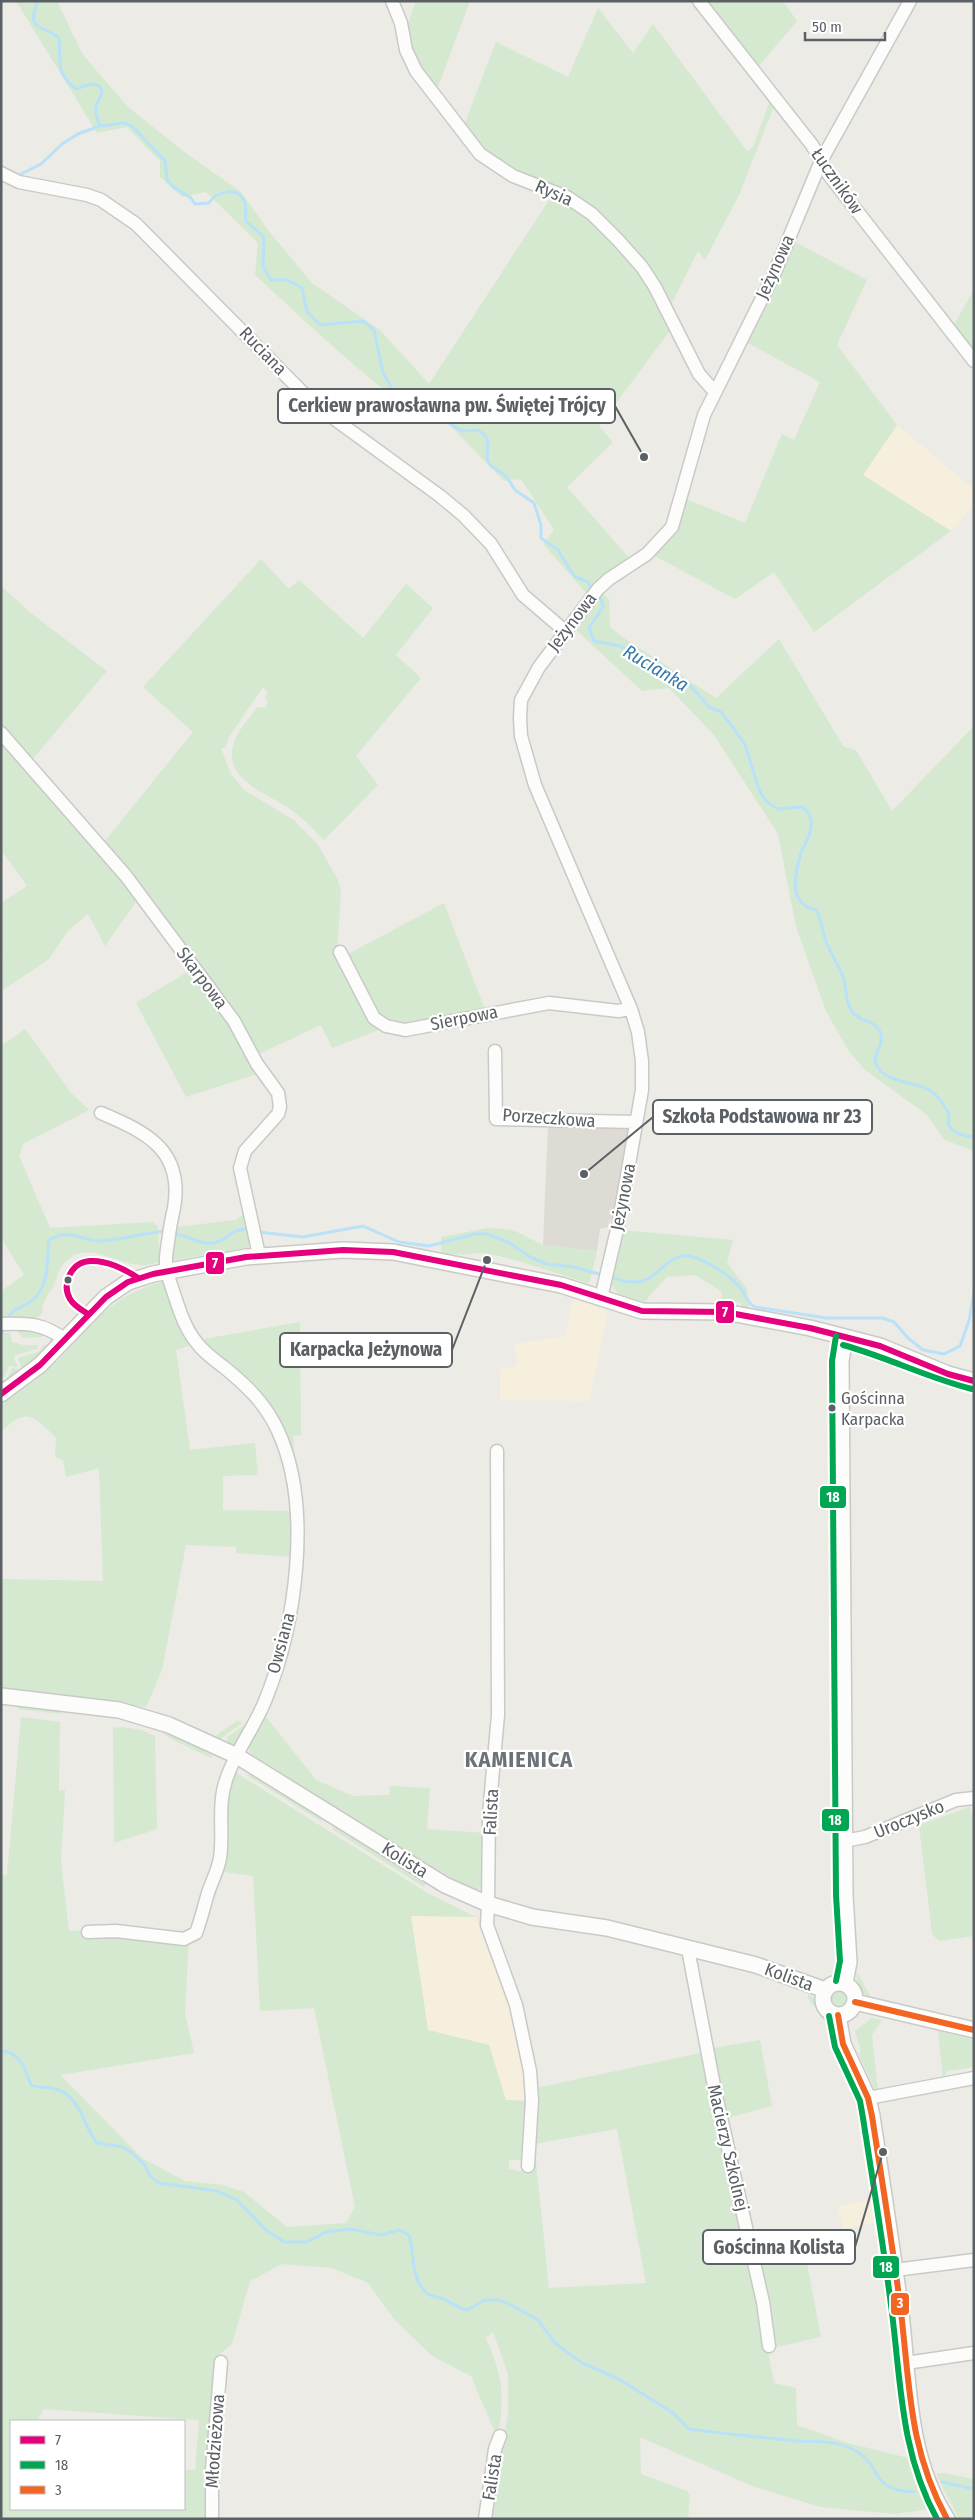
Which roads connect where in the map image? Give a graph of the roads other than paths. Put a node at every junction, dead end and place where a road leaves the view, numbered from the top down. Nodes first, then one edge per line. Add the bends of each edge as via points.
1 (392, 1) edge
2 (699, 1) edge
3 (910, 1) edge
4 (821, 161) junction
5 (1, 173) edge
6 (974, 361) edge
7 (715, 392) junction
8 (565, 631) junction
9 (1, 733) edge
10 (340, 952) dead end
11 (631, 1009) junction
12 (495, 1051) dead end
13 (101, 1113) dead end
14 (636, 1122) junction
15 (257, 1248) junction
16 (167, 1271) junction
17 (601, 1298) junction
18 (1, 1324) edge
19 (845, 1337) junction
20 (64, 1340) junction
21 (974, 1381) edge
22 (1, 1394) edge
23 (497, 1450) dead end
24 (1, 1696) edge
25 (237, 1756) junction
26 (974, 1798) edge
27 (844, 1841) junction
28 (488, 1904) junction
29 (88, 1932) dead end
30 (688, 1949) junction
31 (845, 1983) junction
32 (825, 1990) junction
33 (855, 2002) junction
34 (838, 2015) junction
35 (974, 2030) edge
36 (974, 2078) edge
37 (868, 2098) junction
38 (528, 2166) dead end
39 (974, 2260) edge
40 (895, 2270) junction
41 (769, 2346) dead end
42 (974, 2353) edge
43 (221, 2362) dead end
44 (906, 2363) junction
45 (500, 2436) dead end
46 (212, 2519) edge
47 (485, 2519) edge
48 (947, 2519) edge

1 - 7 street, Rysia via 401,23 406,50 416,71 480,154 512,176 567,196 592,214 618,240 655,287 699,374
2 - 4 street, Łuczników via 812,145
3 - 4 street, Jeżynowa
4 - 6 street, Łuczników
4 - 7 street, Jeżynowa via 774,274
5 - 8 street, Ruciana via 19,182 101,200 136,224 314,404 470,521 491,544 523,595
7 - 8 street, Jeżynowa via 696,436 672,527 646,554 594,594
8 - 11 street, Jeżynowa via 539,667 522,700 521,736 535,785 559,845
9 - 15 street, Skarpowa via 126,876 234,1021 257,1064 278,1093 278,1114 241,1158 241,1180
10 - 11 street, Sierpowa via 374,1018 386,1026 405,1030 549,1003 618,1011
11 - 14 street, Jeżynowa via 638,1032 643,1071
12 - 14 street, Porzeczkowa via 496,1118
13 - 16 street, Owsiana via 133,1126 157,1144 173,1170 174,1197 164,1256
14 - 17 street, Jeżynowa
15 - 16 street
15 - 17 street via 393,1252 560,1285
16 - 20 street via 138,1278 117,1288
16 - 25 street, Owsiana via 183,1320 194,1340 246,1386 268,1412 287,1455 295,1489 297,1518 293,1594 287,1625 264,1702
17 - 19 street via 642,1311 731,1313
18 - 20 street via 41,1326
19 - 21 street via 880,1346 948,1374
19 - 27 street via 841,1361
20 - 22 street via 40,1365
23 - 28 street, Falista via 498,1715 489,1814
24 - 25 street, Kolista via 138,1714 170,1724
25 - 28 street, Kolista via 445,1885
25 - 29 street, Owsiana via 222,1794 220,1859 196,1933 184,1939 116,1931
26 - 27 street, Uroczysko via 956,1800 865,1837
27 - 31 street via 849,1962
28 - 30 street, Kolista via 532,1917 607,1928
28 - 38 street, Falista via 487,1925 516,2005 530,2071 532,2100
30 - 32 street, Kolista via 756,1965
30 - 41 street, Macierzy Szkolnej via 715,2091 763,2302
31 - 32 street via 834,1983
31 - 33 street via 854,1991
32 - 34 street via 823,2003
33 - 34 street via 849,2012
33 - 35 street
34 - 37 street via 843,2044
36 - 37 street
37 - 40 street
39 - 40 street
40 - 44 street
42 - 44 street
43 - 46 street, Młodzieżowa via 212,2469
44 - 48 street via 918,2455 926,2479
45 - 47 street, Falista

